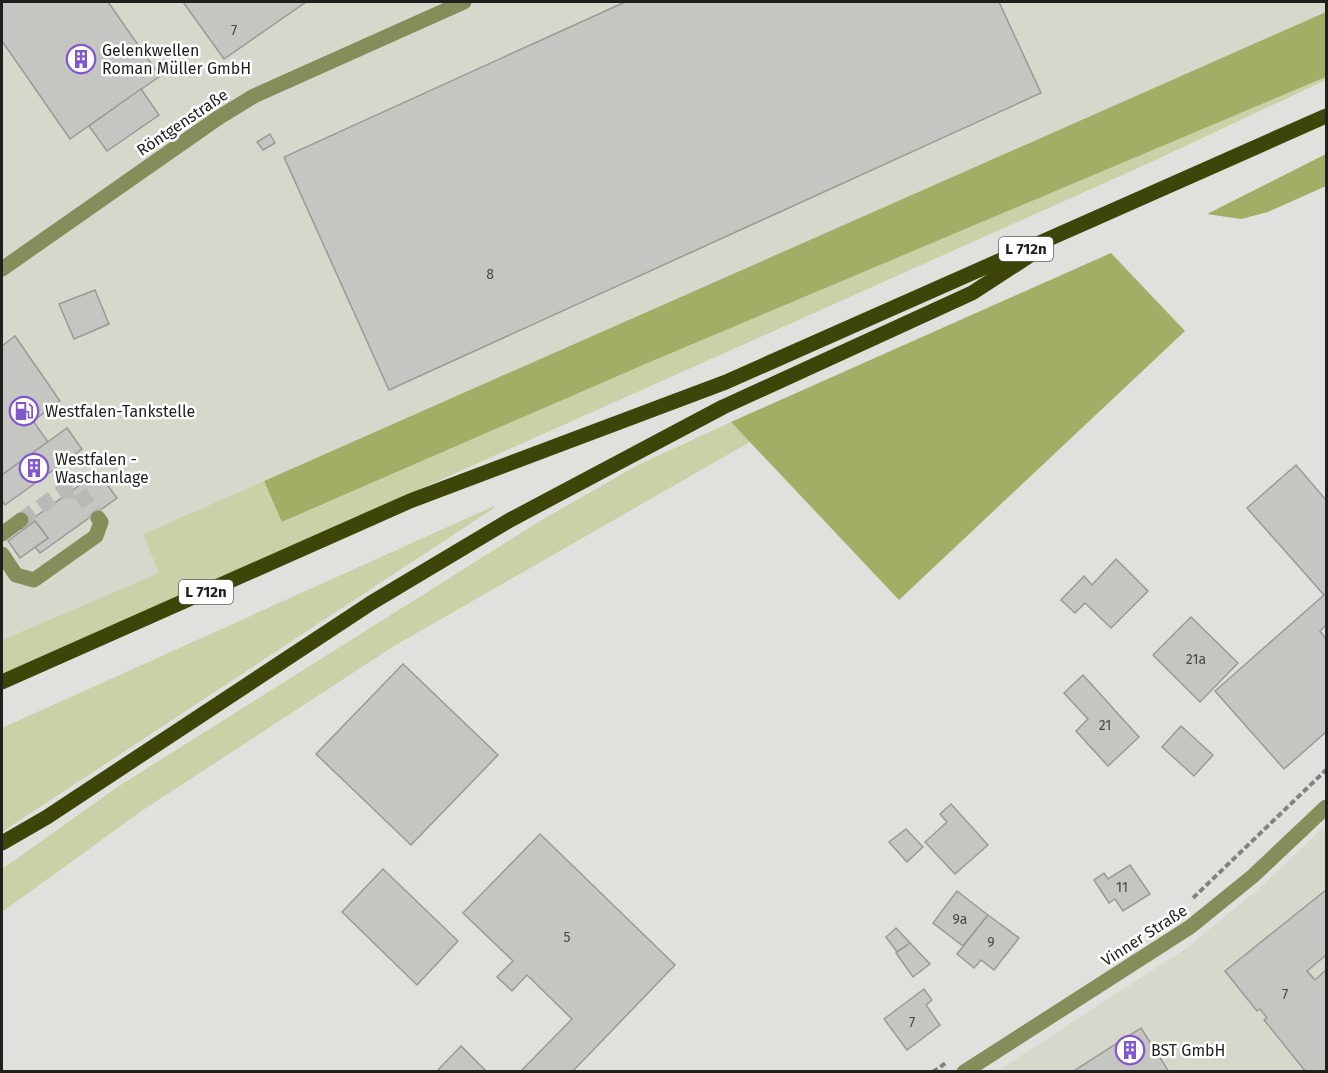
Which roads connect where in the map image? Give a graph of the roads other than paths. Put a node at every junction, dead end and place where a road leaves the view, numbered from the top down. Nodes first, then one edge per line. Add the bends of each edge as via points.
1 (464, 2) edge
2 (1326, 116) edge
3 (1085, 222) junction
4 (2, 268) edge
5 (98, 518) dead end
6 (21, 520) tunnel mouth
7 (2, 534) edge
8 (2, 554) edge
9 (2, 682) edge
10 (1326, 807) edge
11 (47, 817) junction
12 (2, 843) edge
13 (2, 854) edge
14 (964, 1071) edge

1 - 4 street, Röntgenstraße via 254,96
2 - 3 main road, L 712n
3 - 9 main road, L 712n via 726,382 410,501
3 - 11 main road via 972,293 713,413 510,520 370,603
5 - 8 street via 101,522 96,536 34,580 16,575
6 - 7 street
10 - 14 street, Vinner Straße via 1253,876 1190,927
11 - 12 main road
11 - 13 main road

